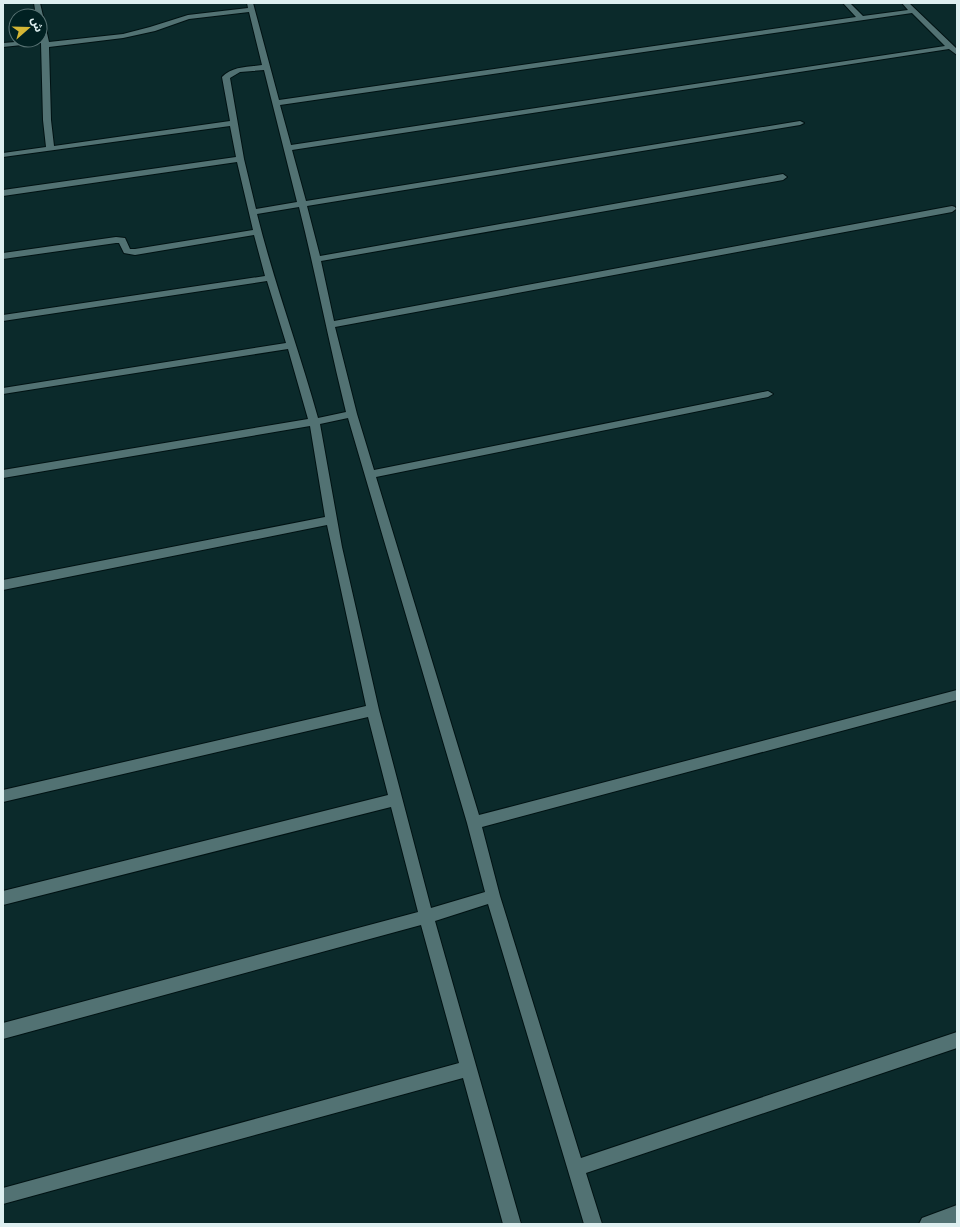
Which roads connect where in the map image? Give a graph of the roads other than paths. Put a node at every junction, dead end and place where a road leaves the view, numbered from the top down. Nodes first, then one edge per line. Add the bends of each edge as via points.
1 (846, 3) edge
2 (905, 3) edge
3 (250, 6) edge
4 (914, 11) junction
5 (862, 19) junction
6 (48, 43) edge
7 (951, 47) junction
8 (45, 48) edge
9 (957, 53) edge
10 (266, 67) junction
11 (276, 103) junction
12 (234, 123) junction
13 (800, 123) dead end
14 (287, 148) junction
15 (50, 149) junction
16 (3, 155) edge
17 (240, 159) junction
18 (783, 177) dead end
19 (3, 193) edge
20 (301, 204) junction
21 (952, 209) dead end
22 (253, 212) junction
23 (257, 232) junction
24 (3, 256) edge
25 (316, 259) junction
26 (270, 278) junction
27 (3, 318) edge
28 (330, 325) junction
29 (292, 345) junction
30 (3, 391) edge
31 (768, 394) dead end
32 (352, 414) junction
33 (314, 422) junction
34 (3, 474) edge
35 (369, 475) junction
36 (332, 520) junction
37 (3, 585) edge
38 (957, 695) edge
39 (373, 710) junction
40 (3, 796) edge
41 (397, 799) junction
42 (474, 823) junction
43 (493, 896) junction
44 (3, 898) edge
45 (426, 917) junction
46 (3, 1031) edge
47 (957, 1040) edge
48 (469, 1068) junction
49 (576, 1168) junction
50 (3, 1196) edge
51 (957, 1214) edge
52 (512, 1224) edge
53 (593, 1224) edge
54 (928, 1224) edge

1 - 5 street
2 - 4 street
3 - 6 street via 188,18 123,36
3 - 10 street
4 - 5 street
4 - 7 street
5 - 11 street
7 - 9 street
7 - 14 street
8 - 15 street
10 - 11 street
10 - 12 street via 236,72 226,77
11 - 14 street
12 - 15 street
12 - 17 street
13 - 20 street
14 - 20 street
15 - 16 street
17 - 19 street
17 - 22 street
18 - 25 street
20 - 22 street
20 - 25 street
21 - 28 street
22 - 23 street
23 - 24 street via 135,252 127,251 122,240 116,240
23 - 26 street
25 - 28 street
26 - 27 street
26 - 29 street
28 - 32 street
29 - 30 street
29 - 33 street
31 - 35 street
32 - 33 street
32 - 35 street
33 - 34 street
33 - 36 street
35 - 42 street
36 - 37 street
36 - 39 street
38 - 42 street
39 - 40 street
39 - 41 street
41 - 44 street
41 - 45 street
42 - 43 street
43 - 45 street
43 - 49 street
45 - 46 street
45 - 48 street
47 - 49 street
48 - 50 street
48 - 52 street
49 - 53 street
51 - 54 street

